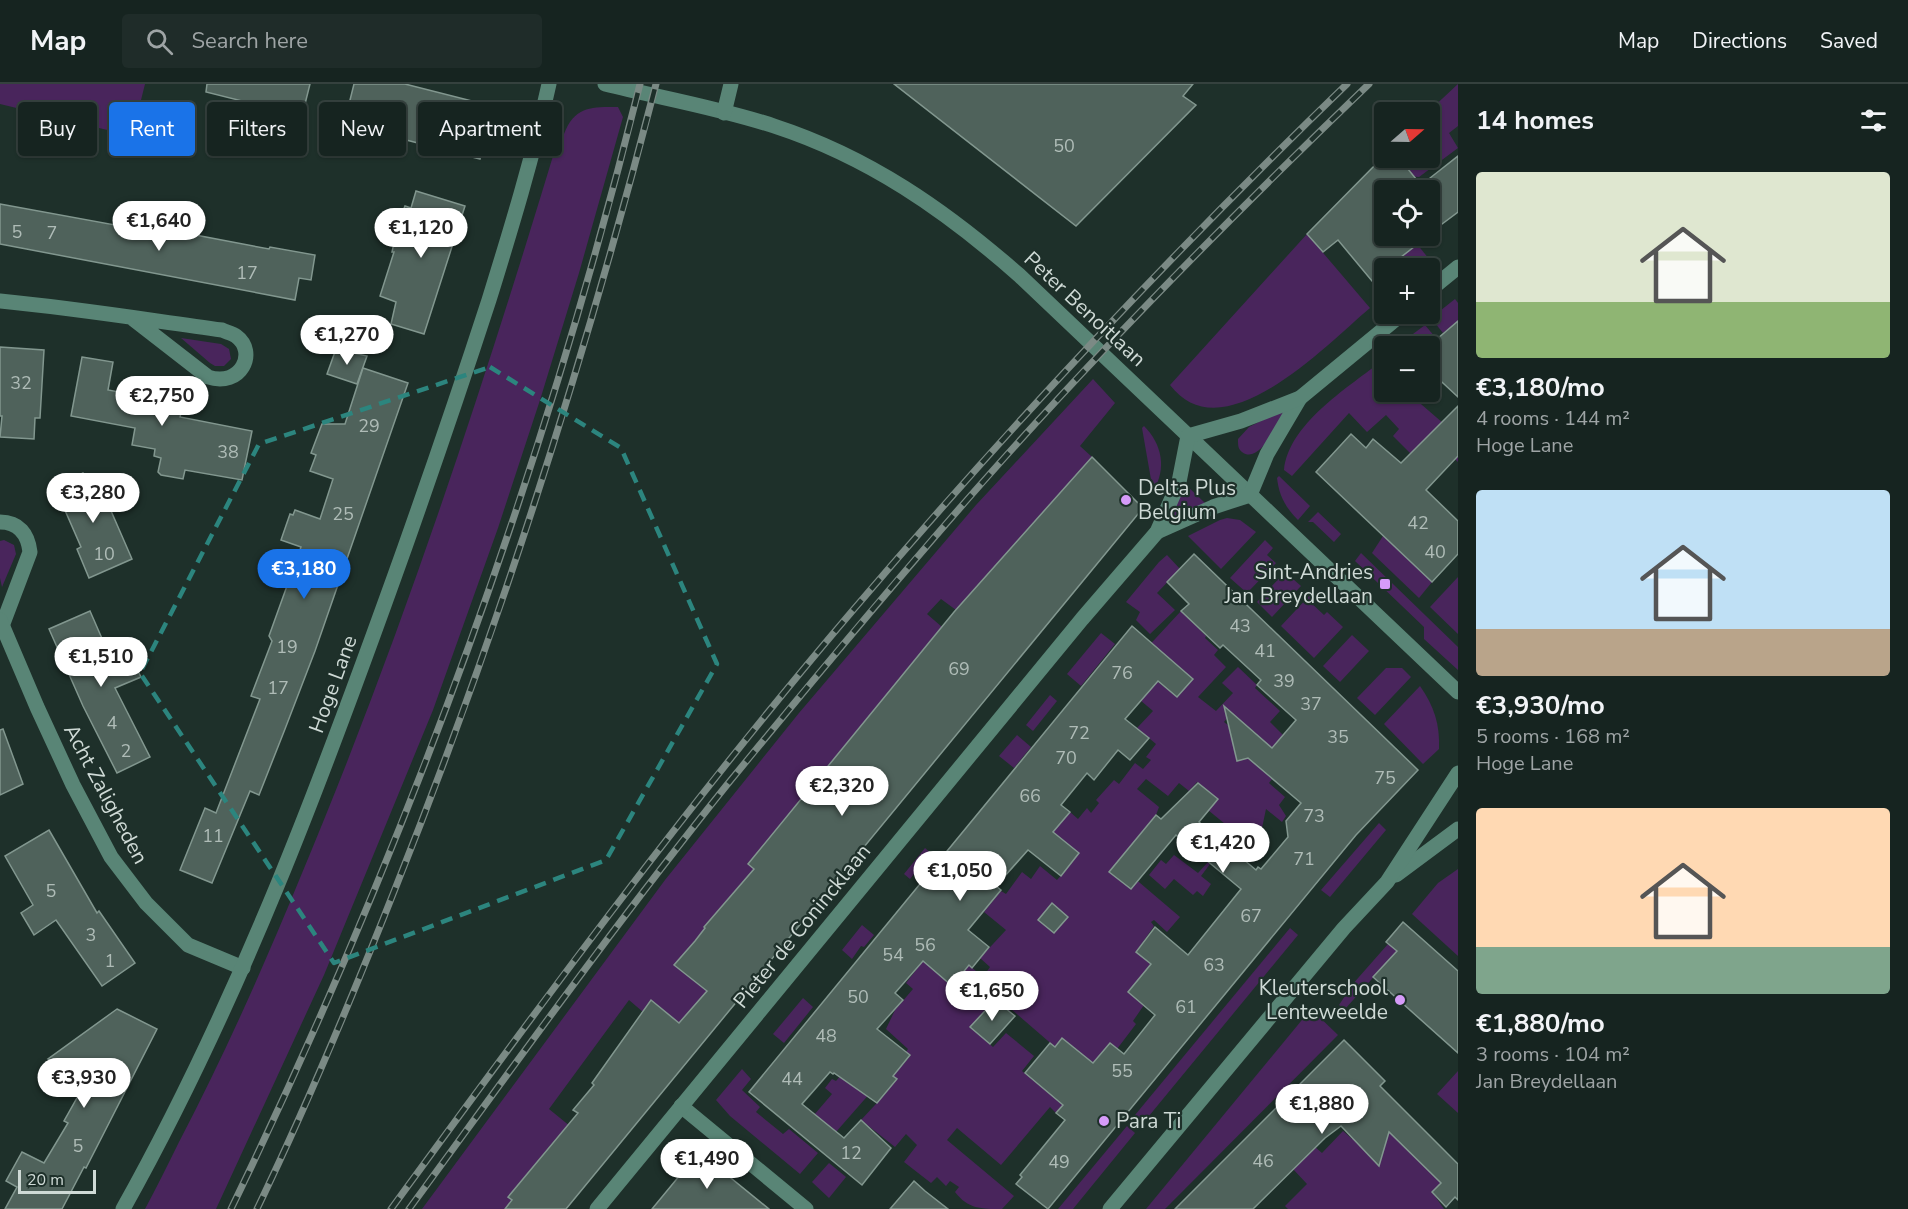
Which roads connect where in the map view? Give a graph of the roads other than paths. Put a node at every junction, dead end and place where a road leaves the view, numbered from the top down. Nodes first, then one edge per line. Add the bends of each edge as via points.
1 (549, 84) edge
2 (605, 84) edge
3 (731, 84) edge
4 (724, 113) junction
5 (1458, 267) edge
6 (1440, 282) edge
7 (0, 301) edge
8 (132, 318) junction
9 (1390, 324) edge
10 (1300, 398) junction
11 (1188, 436) junction
12 (1250, 495) junction
13 (0, 522) edge
14 (1157, 532) junction
15 (1, 623) edge
16 (1458, 692) edge
17 (1458, 773) edge
18 (1458, 829) edge
19 (1387, 882) junction
20 (243, 968) junction
21 (681, 1106) junction
22 (123, 1209) edge
23 (597, 1209) edge
24 (806, 1209) edge
25 (1110, 1209) edge

1 - 20 street, Hoge Lane via 519,203 428,483 321,778
2 - 4 street, Peter Benoitlaan
3 - 4 street
4 - 11 street, Peter Benoitlaan via 775,126 835,150 928,201 1019,275
5 - 6 street
7 - 8 street
8 - 8 street via 222,330 242,342 245,361 227,380 208,377
9 - 10 street
10 - 11 street
10 - 12 street via 1267,454
11 - 12 street, Peter Benoitlaan
11 - 14 street, Pieter de Conincklaan via 1179,482
12 - 14 street, Pieter de Conincklaan
12 - 16 street, Peter Benoitlaan
13 - 15 street, Acht Zaligheden via 10,522 23,531 30,552
14 - 21 street, Pieter de Conincklaan
15 - 20 street, Acht Zaligheden via 73,785 111,857 146,903 188,945
17 - 19 street
18 - 19 street
19 - 25 street via 1333,941
20 - 22 street, Hoge Lane via 219,1023
21 - 23 street, Pieter de Conincklaan
21 - 24 street

